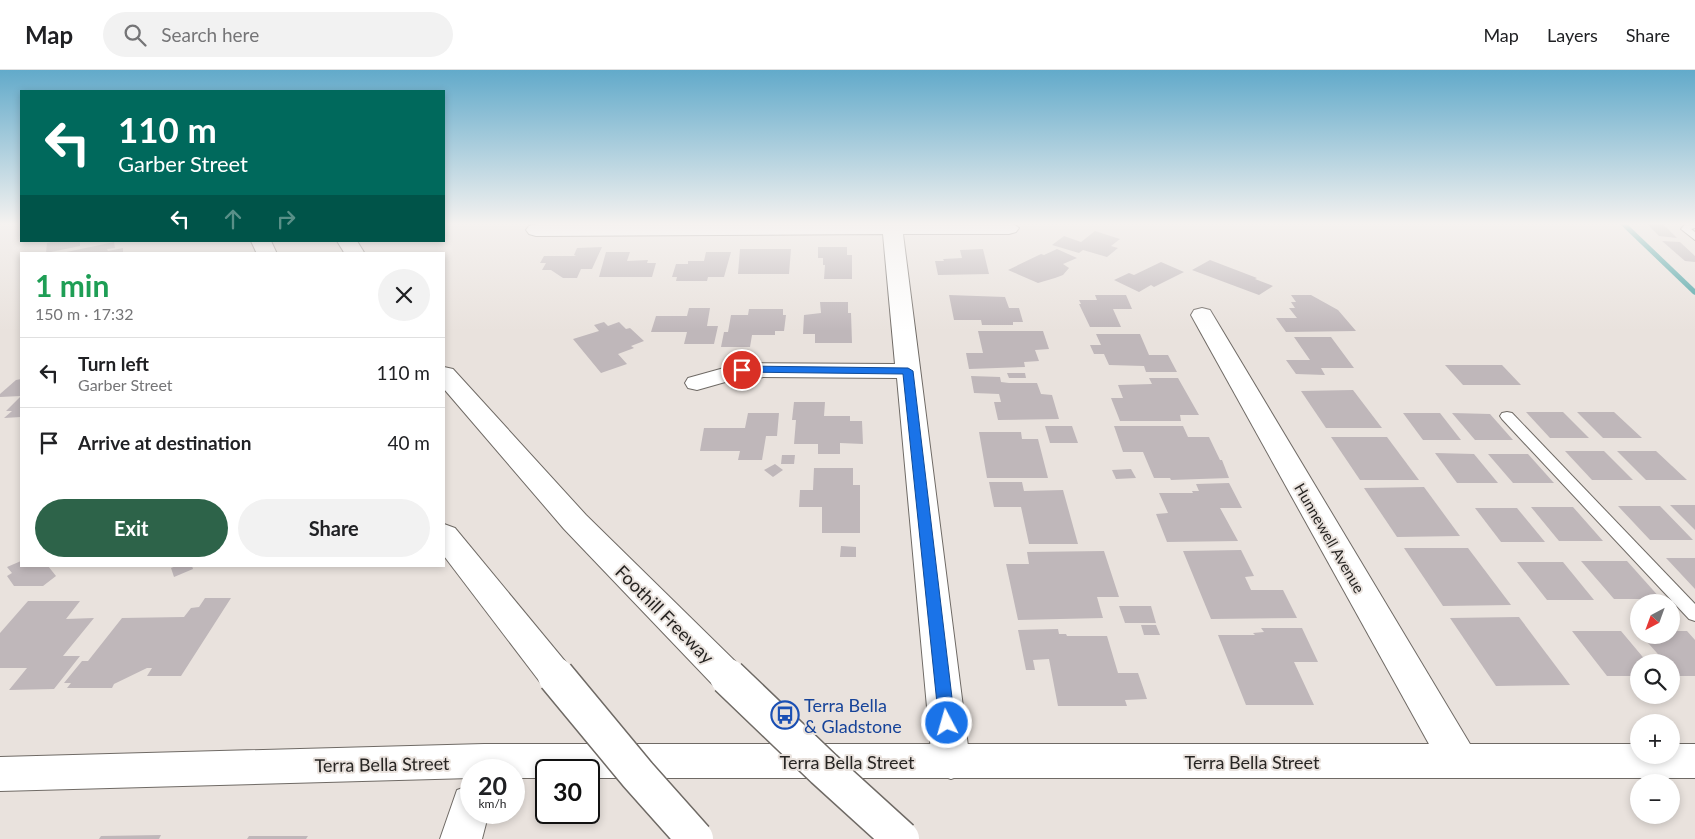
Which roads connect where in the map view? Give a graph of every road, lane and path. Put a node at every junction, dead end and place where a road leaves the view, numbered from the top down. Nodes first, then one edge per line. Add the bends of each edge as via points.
1 (896, 259) edge
2 (1202, 315) dead end
3 (908, 371) junction
4 (445, 375) edge
5 (697, 383) dead end
6 (1508, 416) dead end
7 (445, 536) edge
8 (1695, 615) edge
9 (1695, 760) edge
10 (1459, 761) junction
11 (951, 762) junction
12 (460, 766) edge
13 (525, 766) edge
14 (0, 774) edge
15 (465, 824) edge
16 (461, 839) edge
17 (695, 839) edge
18 (901, 839) edge

1 - 3 main road
2 - 10 main road, Hunnewell Avenue
3 - 5 main road via 742,370
3 - 11 main road
4 - 18 main road, Foothill Freeway, bridge via 575,522 728,678
6 - 8 lane
7 - 17 main road, bridge via 556,676
9 - 10 main road, Terra Bella Street
10 - 11 main road, Terra Bella Street
11 - 13 main road, Terra Bella Street
12 - 14 main road, Terra Bella Street
15 - 16 main road

